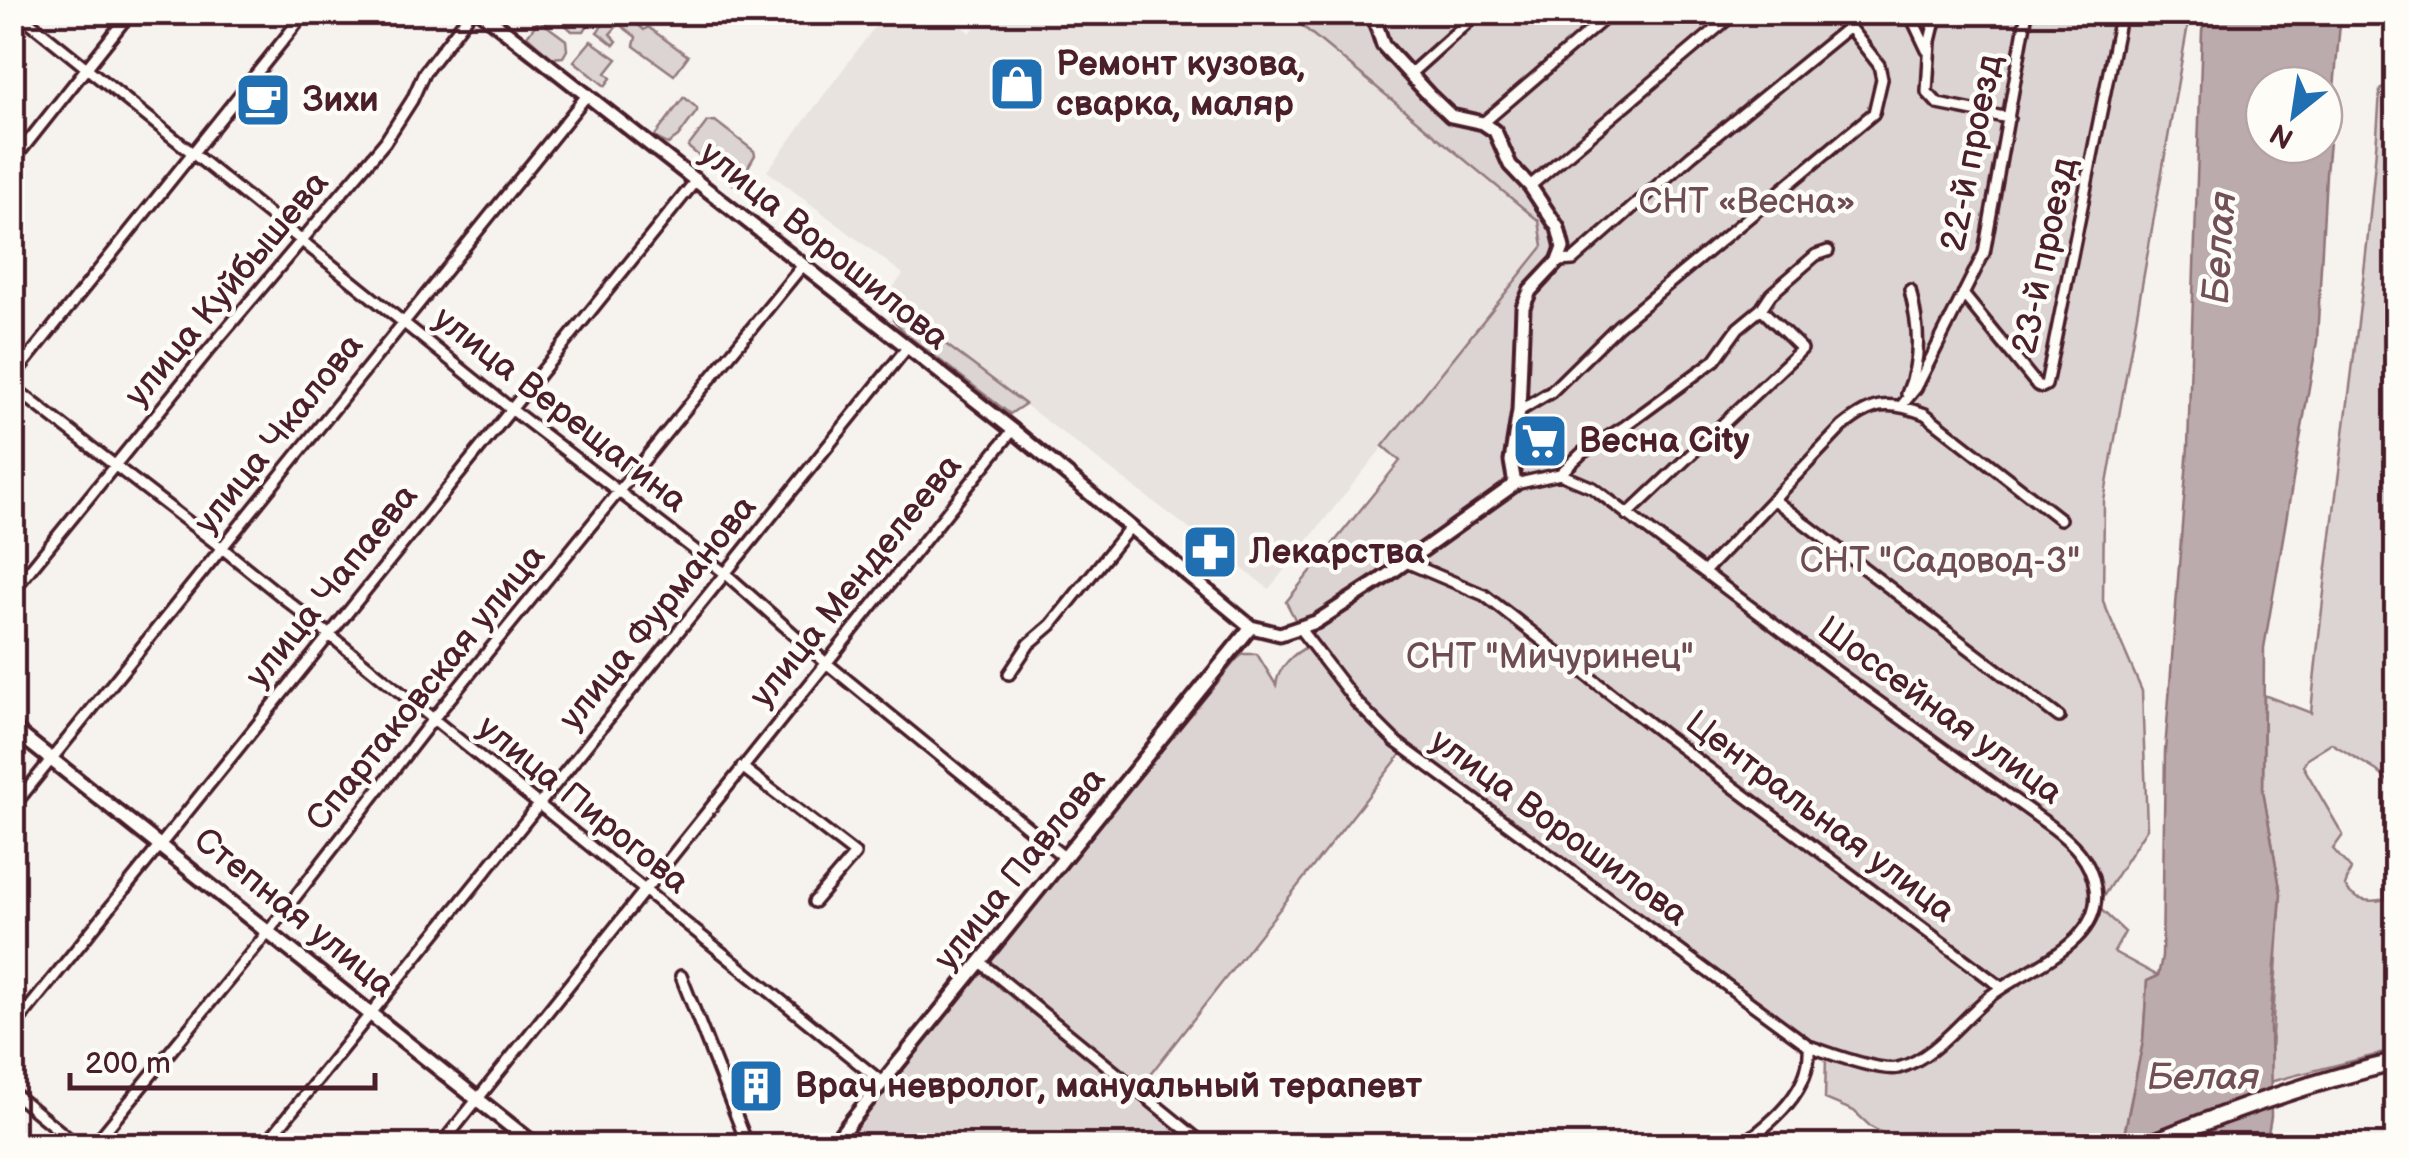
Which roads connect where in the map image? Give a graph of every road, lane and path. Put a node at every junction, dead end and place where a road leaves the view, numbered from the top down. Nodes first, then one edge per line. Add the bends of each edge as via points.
1 (17, 12) edge
2 (132, 12) edge
3 (306, 12) edge
4 (471, 12) edge
5 (480, 12) edge
6 (1372, 12) edge
7 (1479, 12) edge
8 (1612, 12) edge
9 (1736, 12) edge
10 (1837, 12) edge
11 (1909, 12) edge
12 (1937, 12) edge
13 (2028, 12) edge
14 (2122, 12) edge
15 (1850, 26) junction
16 (1929, 54) junction
17 (86, 70) junction
18 (1411, 73) junction
19 (588, 94) junction
20 (2009, 118) junction
21 (1482, 122) junction
22 (194, 155) junction
23 (12, 162) edge
24 (697, 179) junction
25 (1530, 186) junction
26 (301, 241) junction
27 (1828, 250) dead end
28 (1558, 261) junction
29 (803, 266) junction
30 (1910, 290) dead end
31 (1964, 294) junction
32 (1760, 309) junction
33 (405, 324) junction
34 (906, 349) junction
35 (12, 378) edge
36 (12, 386) edge
37 (1902, 406) junction
38 (511, 409) junction
39 (1519, 411) junction
40 (1013, 430) junction
41 (116, 465) junction
42 (1560, 474) junction
43 (1515, 484) junction
44 (618, 494) junction
45 (1773, 499) junction
46 (1627, 515) junction
47 (2060, 519) dead end
48 (1130, 526) junction
49 (222, 548) junction
50 (1406, 562) junction
51 (1704, 572) junction
52 (726, 574) junction
53 (12, 592) edge
54 (1251, 627) junction
55 (1300, 629) junction
56 (328, 636) junction
57 (825, 662) junction
58 (1009, 674) dead end
59 (2059, 717) dead end
60 (434, 718) junction
61 (12, 728) edge
62 (51, 759) junction
63 (742, 767) junction
64 (539, 804) junction
65 (12, 808) edge
66 (160, 843) junction
67 (1064, 857) junction
68 (644, 891) junction
69 (814, 902) dead end
70 (268, 932) junction
71 (980, 962) junction
72 (681, 976) dead end
73 (2002, 987) junction
74 (369, 1012) junction
75 (12, 1030) edge
76 (1809, 1046) junction
77 (2396, 1062) edge
78 (883, 1082) junction
79 (12, 1092) edge
80 (479, 1100) junction
81 (78, 1146) edge
82 (93, 1146) edge
83 (264, 1146) edge
84 (440, 1146) edge
85 (536, 1146) edge
86 (748, 1146) edge
87 (831, 1146) edge
88 (1206, 1146) edge
89 (1740, 1146) edge
90 (2144, 1146) edge

1 - 17 street, улица Верещагина
2 - 17 street
3 - 22 street
4 - 26 street, улица Куйбышева via 424,73 385,142
5 - 19 street, улица Ворошилова
6 - 18 street via 1382,44
7 - 18 street
8 - 21 street
9 - 25 street
10 - 15 street
11 - 16 street
12 - 16 street
13 - 20 street, 22-й проезд
14 - 31 street, 23-й проезд via 2046,385 2037,385
15 - 28 street via 1573,260
15 - 39 street via 1879,65 1874,112 1618,326 1551,392
16 - 20 street via 1927,92 1938,104
17 - 22 street, улица Верещагина
17 - 23 street
18 - 21 street via 1451,116
19 - 24 street, улица Ворошилова
19 - 33 street, улица Чкалова
20 - 31 street, 22-й проезд via 1984,253
21 - 25 street via 1496,131 1510,165
22 - 26 street, улица Верещагина
22 - 35 street
24 - 29 street, улица Ворошилова
24 - 38 street, улица Чапаева
25 - 28 street via 1558,228
26 - 33 street, улица Верещагина
26 - 41 street, улица Куйбышева
27 - 32 street
28 - 39 street via 1523,308
29 - 34 street, улица Ворошилова
29 - 44 street, Спартаковская улица
30 - 37 street via 1918,352
31 - 37 street, 22-й проезд
32 - 42 street via 1715,360
32 - 46 street via 1802,349
33 - 38 street, улица Верещагина
33 - 49 street, улица Чкалова
34 - 40 street, улица Ворошилова
34 - 52 street, улица Фурманова
36 - 41 street, улица Пирогова
37 - 45 street via 1858,413
37 - 47 street via 1949,431
38 - 44 street, улица Верещагина
38 - 56 street, улица Чапаева
39 - 43 street via 1511,461
40 - 48 street, улица Ворошилова
40 - 57 street, улица Менделеева
41 - 49 street, улица Пирогова
41 - 53 street, улица Куйбышева
42 - 43 street
42 - 46 street, Шоссейная улица via 1593,488
43 - 50 street
44 - 52 street, улица Верещагина
44 - 60 street, Спартаковская улица
45 - 51 street
45 - 59 street
46 - 51 street, Шоссейная улица
48 - 54 street, улица Ворошилова
48 - 58 street
49 - 56 street, улица Пирогова
49 - 62 street, улица Чкалова
50 - 55 street
50 - 73 street, Центральная улица via 1484,594
51 - 73 street, Шоссейная улица via 2071,841 2092,874 2096,906 2090,922 2070,943
52 - 57 street, улица Верещагина
52 - 64 street, улица Фурманова
54 - 55 street via 1272,634
54 - 67 street, улица Павлова
55 - 76 street, улица Ворошилова via 1396,742
56 - 60 street, улица Пирогова
56 - 66 street, улица Чапаева
57 - 63 street, улица Менделеева
57 - 67 street, улица Верещагина
60 - 64 street, улица Пирогова
60 - 70 street, Спартаковская улица
61 - 62 main road, Степная улица
62 - 65 street, улица Чкалова
62 - 66 main road, Степная улица
63 - 68 street, улица Менделеева
63 - 69 street via 856,854
64 - 68 street, улица Пирогова
64 - 74 street, улица Фурманова
66 - 70 main road, Степная улица
66 - 75 street, улица Чапаева
67 - 71 street, улица Павлова
68 - 78 street, улица Пирогова
68 - 80 street, улица Менделеева
70 - 74 main road, Степная улица
70 - 82 street, Спартаковская улица
71 - 78 street, улица Павлова
71 - 88 street
72 - 86 street
73 - 76 street, улица Ворошилова via 1947,1037 1900,1067 1883,1070
74 - 80 main road, Степная улица
74 - 83 street, улица Фурманова
76 - 89 street via 1807,1068 1787,1106
77 - 90 main road via 2340,1075
78 - 87 street, улица Павлова
79 - 81 street
80 - 84 street, улица Менделеева
80 - 85 main road, Степная улица

